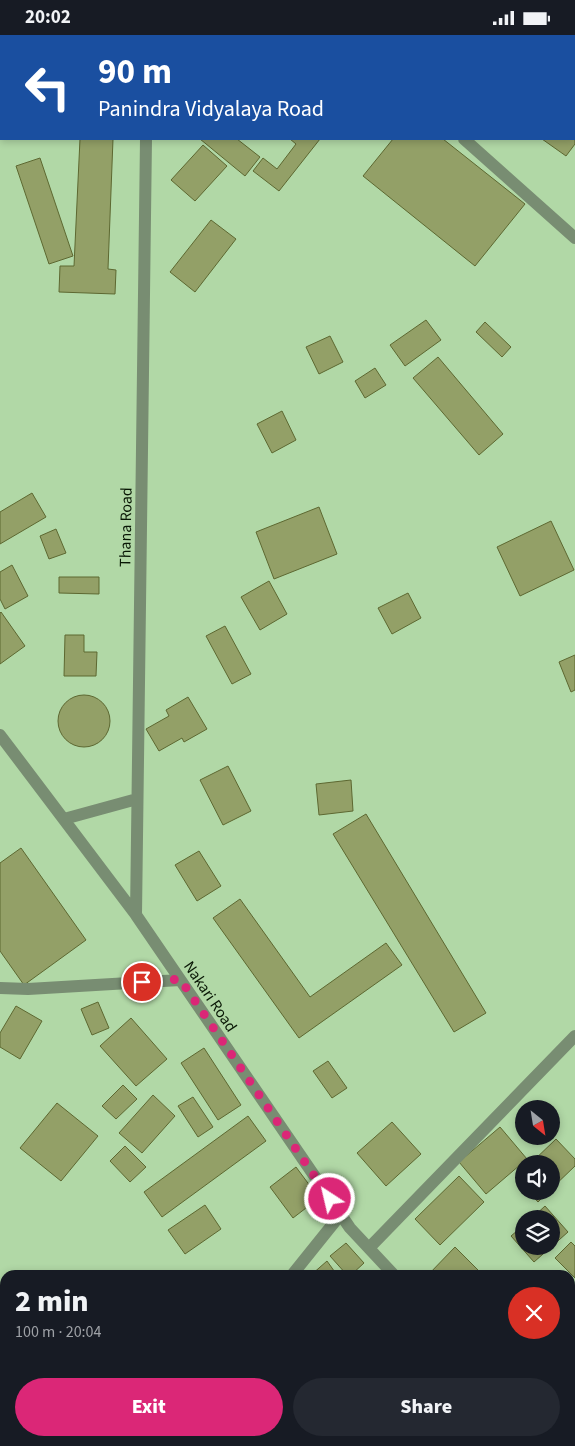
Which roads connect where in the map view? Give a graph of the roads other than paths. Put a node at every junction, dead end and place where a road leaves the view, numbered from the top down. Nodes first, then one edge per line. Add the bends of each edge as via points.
1 (146, 140) edge
2 (465, 140) edge
3 (575, 238) edge
4 (0, 735) edge
5 (137, 799) junction
6 (64, 819) junction
7 (136, 915) junction
8 (180, 979) junction
9 (0, 988) edge
10 (575, 1036) edge
11 (340, 1214) junction
12 (369, 1248) junction
13 (296, 1270) edge
14 (389, 1270) edge

1 - 5 street, Thana Road
2 - 3 street
4 - 6 street, Nakari Road
5 - 6 street
5 - 7 street, Thana Road
6 - 7 street, Nakari Road
7 - 8 street, Nakari Road
8 - 9 street
8 - 11 street, Nakari Road
10 - 12 street
11 - 12 street, Nakari Road
11 - 13 street
12 - 14 street, Nakari Road

